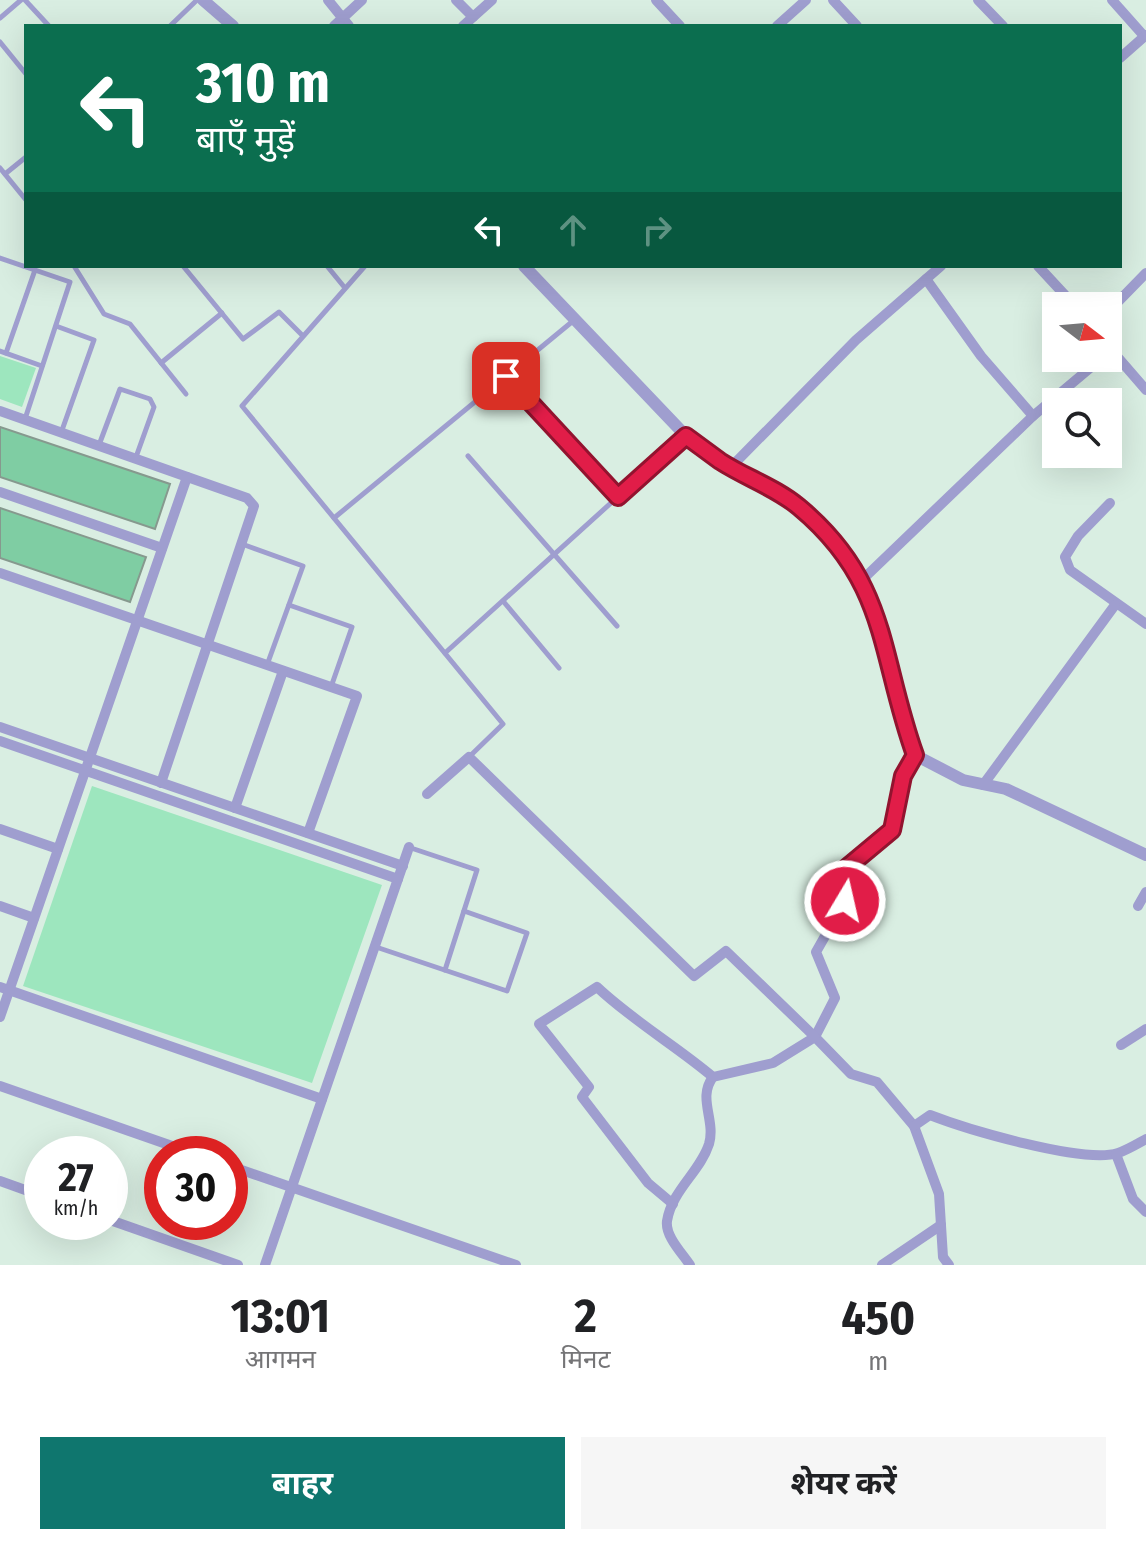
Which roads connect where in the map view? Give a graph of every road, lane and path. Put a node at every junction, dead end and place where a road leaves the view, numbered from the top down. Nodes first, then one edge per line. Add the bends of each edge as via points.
1 (23, 0) edge
2 (197, 0) edge
3 (203, 0) edge
4 (328, 0) edge
5 (362, 0) edge
6 (456, 0) edge
7 (492, 0) edge
8 (656, 0) edge
9 (806, 0) edge
10 (833, 0) edge
11 (978, 0) edge
12 (1112, 0) edge
13 (473, 17) junction
14 (0, 18) edge
15 (346, 22) edge
16 (47, 24) edge
17 (172, 24) edge
18 (231, 24) edge
19 (465, 24) edge
20 (678, 24) edge
21 (779, 24) edge
22 (855, 24) edge
23 (1001, 24) edge
24 (1145, 35) edge
25 (0, 42) edge
26 (1122, 56) edge
27 (24, 72) edge
28 (24, 159) edge
29 (0, 168) edge
30 (5, 174) junction
31 (24, 198) edge
32 (0, 258) edge
33 (24, 266) edge
34 (29, 268) edge
35 (75, 268) edge
36 (185, 268) edge
37 (329, 268) edge
38 (363, 268) edge
39 (526, 268) edge
40 (939, 268) edge
41 (1040, 268) edge
42 (35, 270) junction
43 (1146, 273) edge
44 (926, 279) junction
45 (345, 288) junction
46 (1062, 292) edge
47 (1122, 298) edge
48 (222, 313) junction
49 (577, 318) junction
50 (56, 326) junction
51 (302, 335) junction
52 (3, 352) edge
53 (161, 363) junction
54 (42, 366) junction
55 (1122, 367) edge
56 (1084, 372) edge
57 (506, 376) junction
58 (1146, 390) edge
59 (186, 394) dead end
60 (0, 411) edge
61 (1033, 416) junction
62 (24, 420) junction
63 (61, 433) junction
64 (686, 436) junction
65 (99, 446) junction
66 (468, 456) dead end
67 (135, 459) junction
68 (732, 466) junction
69 (187, 477) junction
70 (0, 492) edge
71 (618, 497) junction
72 (1110, 503) dead end
73 (334, 518) junction
74 (241, 544) junction
75 (162, 548) junction
76 (554, 554) junction
77 (0, 573) edge
78 (862, 580) junction
79 (503, 601) junction
80 (289, 605) junction
81 (1115, 605) junction
82 (137, 621) junction
83 (1146, 624) edge
84 (617, 626) dead end
85 (207, 645) junction
86 (445, 653) junction
87 (267, 665) junction
88 (559, 668) dead end
89 (283, 671) junction
90 (331, 687) junction
91 (0, 727) edge
92 (0, 741) edge
93 (915, 755) junction
94 (469, 757) junction
95 (90, 758) junction
96 (85, 771) junction
97 (161, 783) junction
98 (983, 785) junction
99 (427, 794) dead end
100 (235, 808) junction
101 (0, 829) edge
102 (308, 833) junction
103 (409, 847) joint
104 (58, 849) junction
105 (1146, 855) edge
106 (403, 866) junction
107 (398, 879) junction
108 (1146, 892) edge
109 (0, 906) edge
110 (1138, 906) dead end
111 (464, 911) junction
112 (34, 918) junction
113 (375, 947) junction
114 (445, 970) junction
115 (5, 989) edge
116 (0, 1017) edge
117 (1146, 1029) edge
118 (815, 1037) junction
119 (1121, 1045) dead end
120 (713, 1077) junction
121 (0, 1086) edge
122 (322, 1099) junction
123 (914, 1126) junction
124 (144, 1136) edge
125 (1146, 1139) edge
126 (1116, 1154) junction
127 (248, 1172) edge
128 (0, 1181) edge
129 (292, 1188) junction
130 (24, 1190) edge
131 (673, 1204) junction
132 (1146, 1212) edge
133 (941, 1225) junction
134 (128, 1226) edge
135 (238, 1265) edge
136 (265, 1265) edge
137 (516, 1265) edge
138 (690, 1265) edge
139 (882, 1265) edge
140 (949, 1265) edge

1 - 14 lane
1 - 16 lane
2 - 17 lane
3 - 18 street
4 - 15 street
5 - 15 street
6 - 13 street
7 - 13 street
8 - 20 street
9 - 21 street
10 - 22 street
11 - 23 street
12 - 24 street
13 - 19 street
24 - 26 street
25 - 27 lane
28 - 30 lane
29 - 30 lane
30 - 31 lane
32 - 33 lane
34 - 42 lane
35 - 53 lane via 104,314 130,324
36 - 48 lane
37 - 45 lane
38 - 45 lane
39 - 49 street
40 - 44 street
41 - 46 street
42 - 50 lane via 70,282
42 - 52 lane
43 - 47 street
44 - 61 street via 981,356
44 - 68 street via 856,340
45 - 51 lane
48 - 51 lane via 243,339 279,312
48 - 53 lane
49 - 57 lane
49 - 64 street
50 - 54 lane
50 - 63 lane via 94,340
51 - 73 lane via 242,406
52 - 54 lane
53 - 59 lane
54 - 62 lane
55 - 58 street
56 - 61 street
57 - 71 lane
57 - 73 lane
60 - 62 street
61 - 78 street
62 - 63 street
63 - 65 street
64 - 68 street
64 - 71 lane
65 - 67 street
65 - 67 lane via 120,389 150,399 154,407
66 - 76 lane
67 - 69 street
68 - 78 street via 799,507 841,548
69 - 74 street via 247,498 254,506
69 - 75 street
70 - 75 street
71 - 76 lane
72 - 81 street via 1065,557 1070,570
73 - 86 lane
74 - 80 lane via 303,566
74 - 85 street
75 - 82 street
76 - 79 lane
76 - 84 lane
77 - 82 street
78 - 93 street via 879,617
79 - 86 lane
79 - 88 lane
80 - 87 lane
80 - 90 lane via 352,627
81 - 83 street
81 - 98 street
82 - 85 street
82 - 95 street
85 - 87 street
85 - 97 street
86 - 94 lane via 503,724
87 - 89 street
89 - 90 street
89 - 100 street
90 - 102 street via 357,696
91 - 95 street
92 - 96 street
93 - 98 street
93 - 118 street via 903,776 892,830 844,870 845,901 816,952 835,998
94 - 99 street
94 - 118 street via 694,976 726,951
95 - 96 street
95 - 97 street
96 - 104 street
96 - 107 street
97 - 100 street
98 - 105 street via 1006,789
100 - 102 street
101 - 104 street
102 - 106 street
103 - 106 street
103 - 111 lane via 477,870
104 - 112 street
106 - 107 street
107 - 113 street
108 - 110 street
109 - 112 street
111 - 114 lane
111 - 114 lane via 527,933 507,991
112 - 115 street
113 - 114 lane
113 - 122 street
115 - 116 street
115 - 122 street
117 - 119 street
118 - 120 street via 773,1063
118 - 123 street via 851,1074 877,1082
120 - 131 street via 705,1092 709,1144
120 - 131 street via 671,1042 632,1020 597,987 539,1024 589,1087 582,1097 648,1183
121 - 124 street
122 - 129 street
123 - 126 street via 930,1115 977,1133 1075,1154
123 - 133 street via 939,1194
125 - 126 street
126 - 132 street via 1133,1199
127 - 129 street
128 - 130 street
129 - 136 street
129 - 137 street
131 - 138 street via 667,1227
133 - 139 street
133 - 140 street via 943,1257
134 - 135 street

